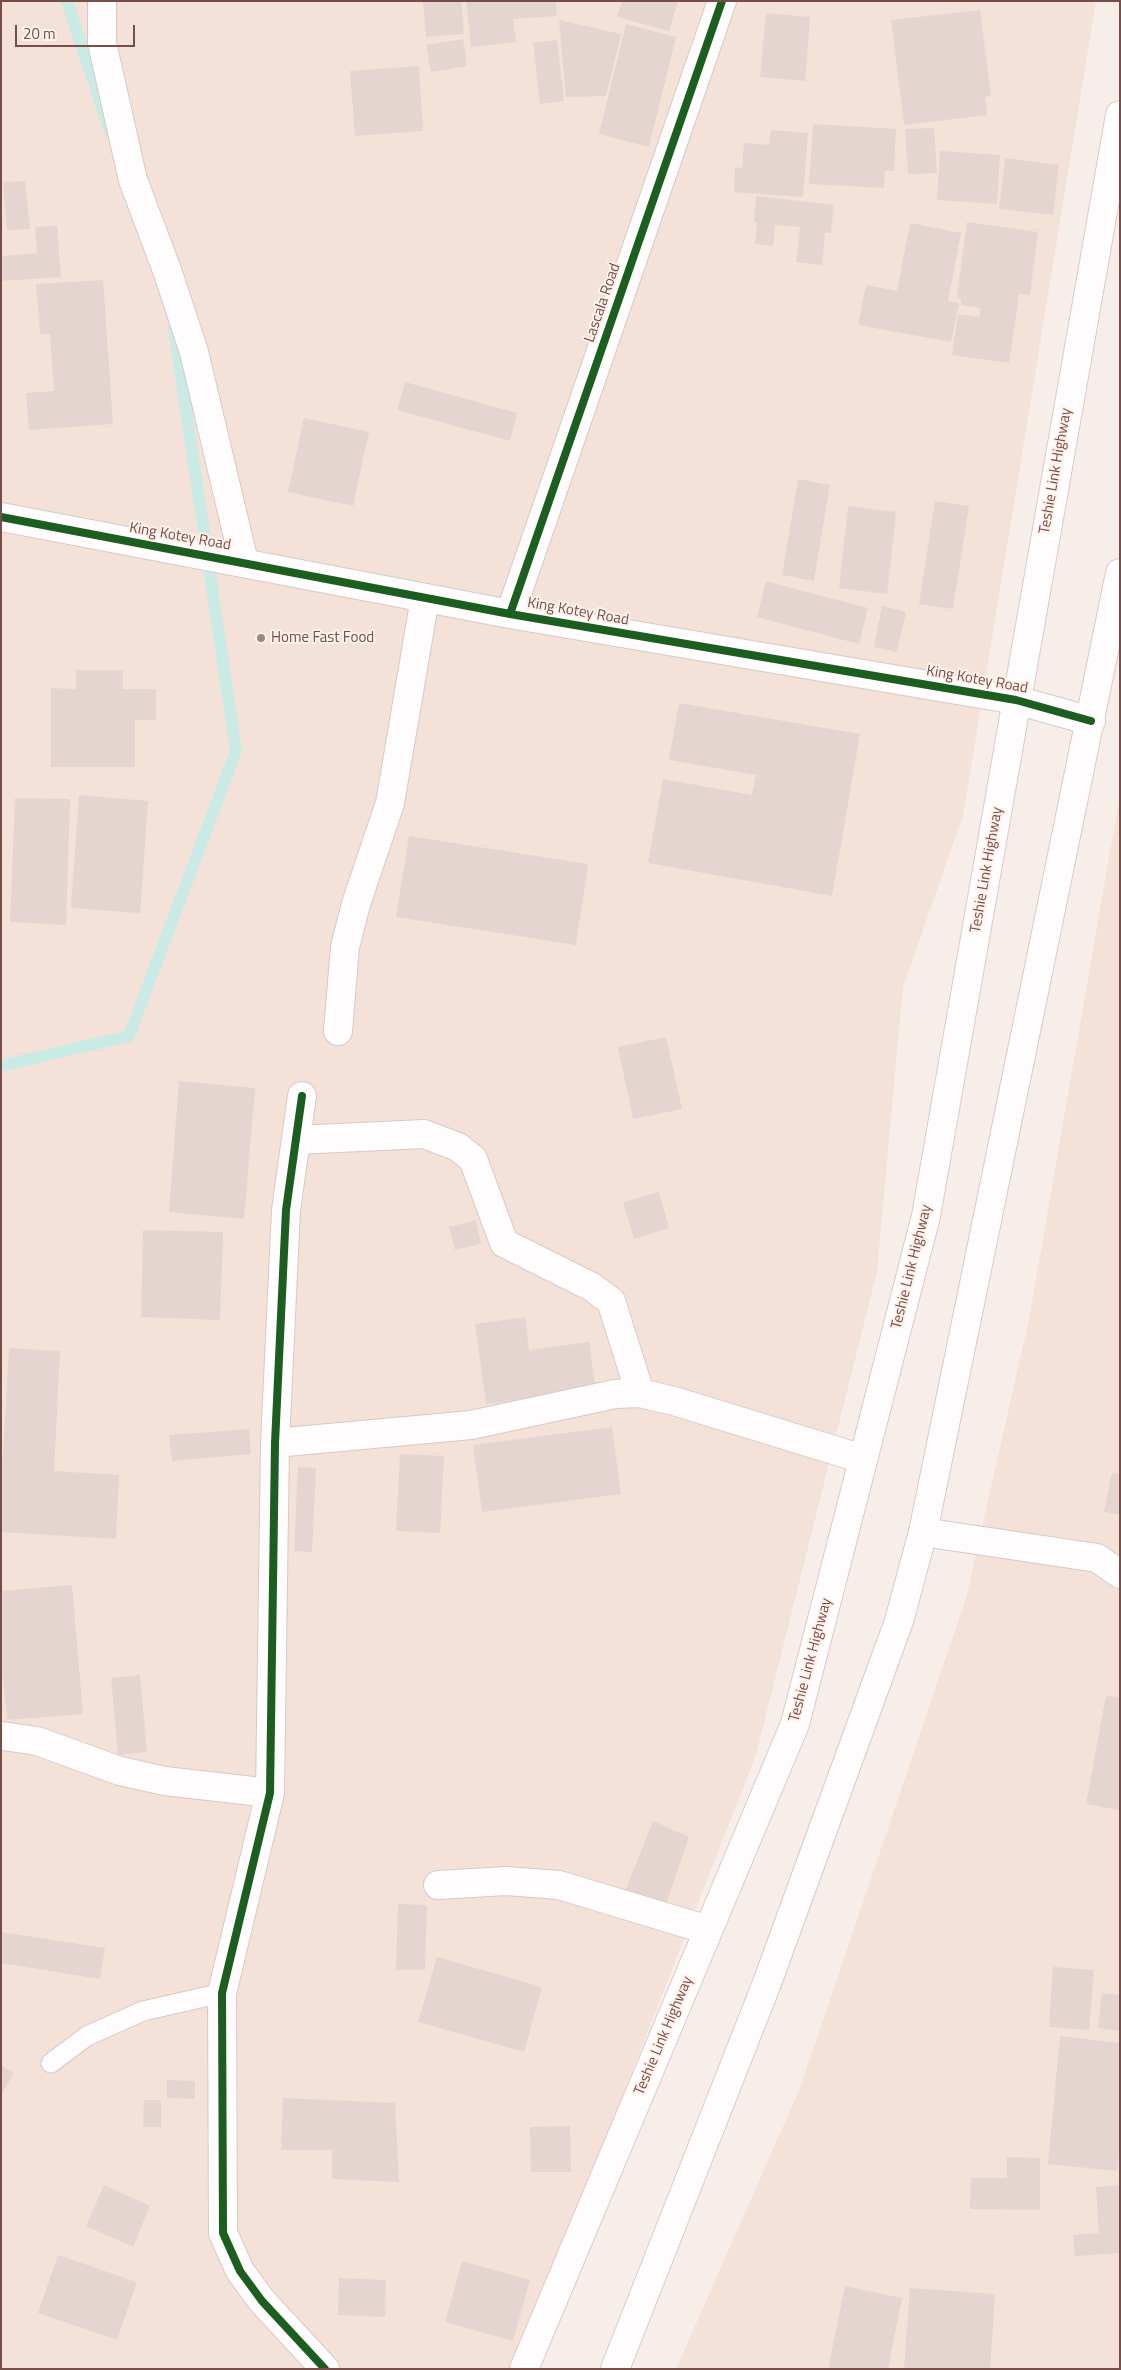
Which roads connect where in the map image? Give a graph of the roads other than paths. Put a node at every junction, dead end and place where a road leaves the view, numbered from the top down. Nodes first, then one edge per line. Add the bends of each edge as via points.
1 (102, 1) edge
2 (722, 1) edge
3 (1120, 115) edge
4 (1, 517) edge
5 (231, 560) junction
6 (1120, 574) edge
7 (424, 598) junction
8 (510, 614) junction
9 (1016, 700) junction
10 (1091, 721) junction
11 (338, 1031) dead end
12 (302, 1096) dead end
13 (296, 1140) junction
14 (640, 1393) junction
15 (275, 1443) junction
16 (864, 1459) junction
17 (924, 1532) junction
18 (1120, 1574) edge
19 (3, 1736) dead end
20 (270, 1793) junction
21 (438, 1885) dead end
22 (708, 1930) junction
23 (222, 1993) junction
24 (51, 2063) dead end
25 (325, 2369) edge
26 (524, 2369) edge
27 (615, 2369) edge

1 - 5 street via 102,43 133,180 194,352
2 - 8 street, Lascala Road
3 - 9 street, Teshie Link Highway
4 - 5 street, King Kotey Road
5 - 7 street, King Kotey Road
6 - 10 street
7 - 8 street, King Kotey Road
7 - 11 street via 390,803 345,947
8 - 9 street, King Kotey Road
9 - 10 street, King Kotey Road
9 - 16 street, Teshie Link Highway via 926,1216
10 - 17 street
12 - 13 street
13 - 14 street via 424,1134 458,1147 473,1159 504,1243 592,1287 611,1301
13 - 15 street via 286,1210
14 - 15 street via 616,1394 471,1425
14 - 16 street
15 - 20 street
16 - 22 street, Teshie Link Highway via 795,1724
17 - 18 street via 1097,1558
17 - 27 street via 899,1621 768,1983
19 - 20 street via 37,1741 120,1771 165,1781
20 - 23 street
21 - 22 street via 506,1880 559,1885
22 - 26 street, Teshie Link Highway
23 - 24 lane via 143,2011 88,2036
23 - 25 street via 223,2233 240,2271 262,2301

